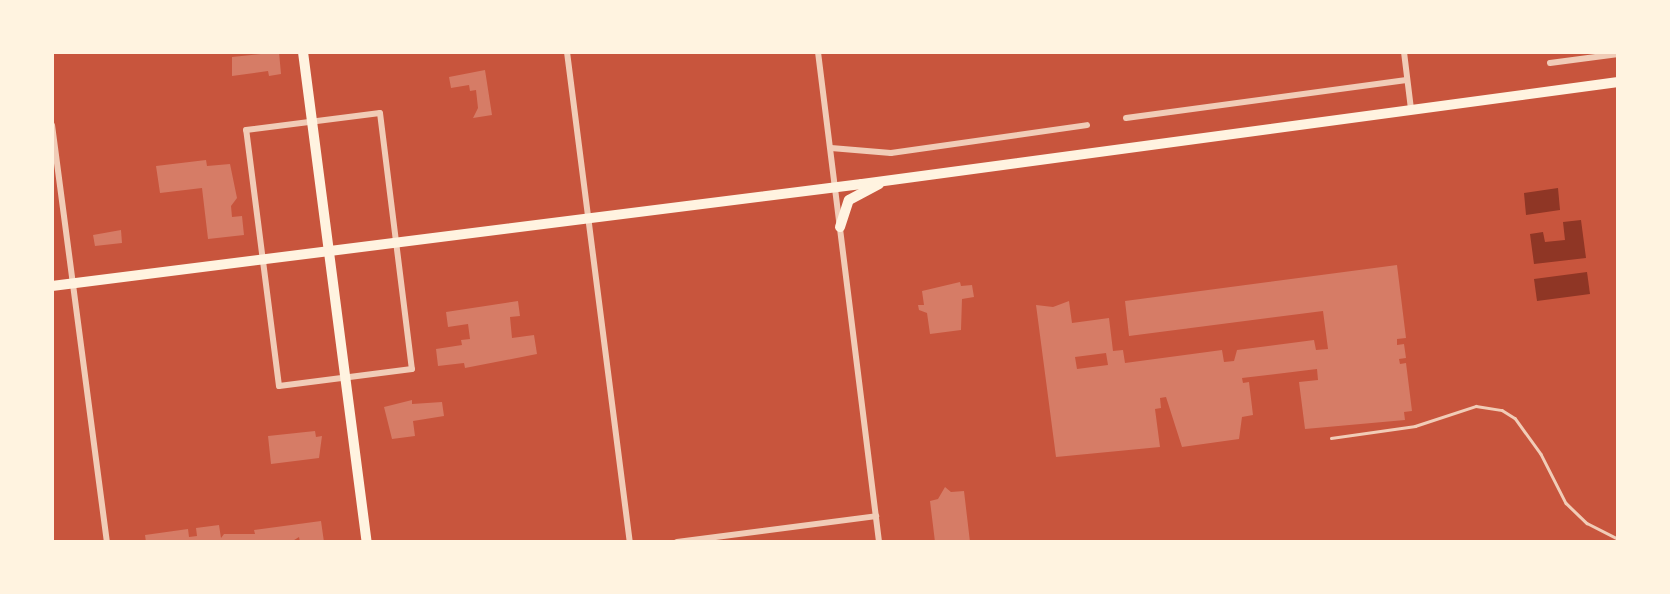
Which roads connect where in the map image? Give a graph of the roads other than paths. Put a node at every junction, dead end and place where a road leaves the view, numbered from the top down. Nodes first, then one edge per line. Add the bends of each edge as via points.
1 (303, 52) edge
2 (567, 52) edge
3 (818, 52) edge
4 (1404, 52) edge
5 (1618, 54) edge
6 (1550, 64) dead end
7 (1406, 80) junction
8 (1618, 82) edge
9 (1410, 109) junction
10 (1126, 118) dead end
11 (312, 121) junction
12 (52, 125) edge
13 (1087, 125) dead end
14 (831, 148) junction
15 (886, 181) junction
16 (835, 184) junction
17 (588, 217) junction
18 (841, 227) junction
19 (397, 243) junction
20 (331, 251) junction
21 (263, 260) junction
22 (73, 284) junction
23 (52, 286) edge
24 (346, 378) junction
25 (1331, 438) dead end
26 (876, 516) junction
27 (1618, 539) edge
28 (107, 541) edge
29 (367, 541) edge
30 (630, 541) edge
31 (677, 541) edge
32 (879, 541) edge

1 - 11 main road
2 - 17 street
3 - 14 street
4 - 7 street
5 - 6 street
7 - 9 street
7 - 10 street
8 - 9 main road
9 - 15 main road
11 - 19 street via 380,113
11 - 20 main road
11 - 21 street via 246,130
12 - 22 street
13 - 14 street via 891,153
14 - 16 street
15 - 16 main road
15 - 18 main road via 849,200
16 - 17 main road
16 - 18 street
17 - 19 main road
17 - 30 street
18 - 26 street
19 - 20 main road
19 - 24 street via 412,369
20 - 21 main road
20 - 24 main road
21 - 22 main road
21 - 24 street via 279,386
22 - 23 main road
22 - 28 street
24 - 29 main road
25 - 27 lane via 1415,426 1476,406 1502,410 1526,432 1566,503 1587,523
26 - 31 street
26 - 32 street

